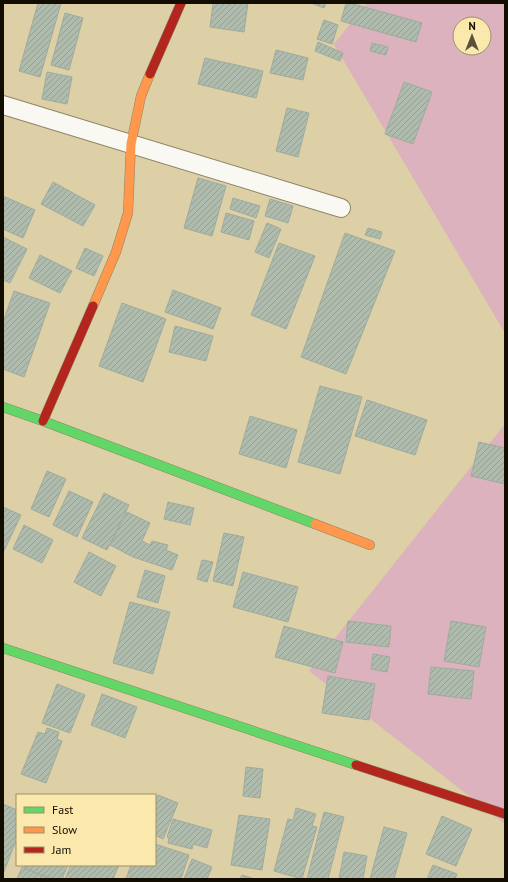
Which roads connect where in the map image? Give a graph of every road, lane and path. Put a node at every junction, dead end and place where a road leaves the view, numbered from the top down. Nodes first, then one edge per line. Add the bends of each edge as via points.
1 (181, 3) edge
2 (3, 105) edge
3 (131, 144) junction
4 (341, 208) dead end
5 (3, 407) edge
6 (43, 421) junction
7 (370, 546) dead end
8 (3, 648) edge
9 (505, 814) edge

1 - 3 street via 141,96
2 - 3 street
3 - 4 street
3 - 6 street via 128,213 116,252
5 - 6 street
6 - 7 street
8 - 9 street

